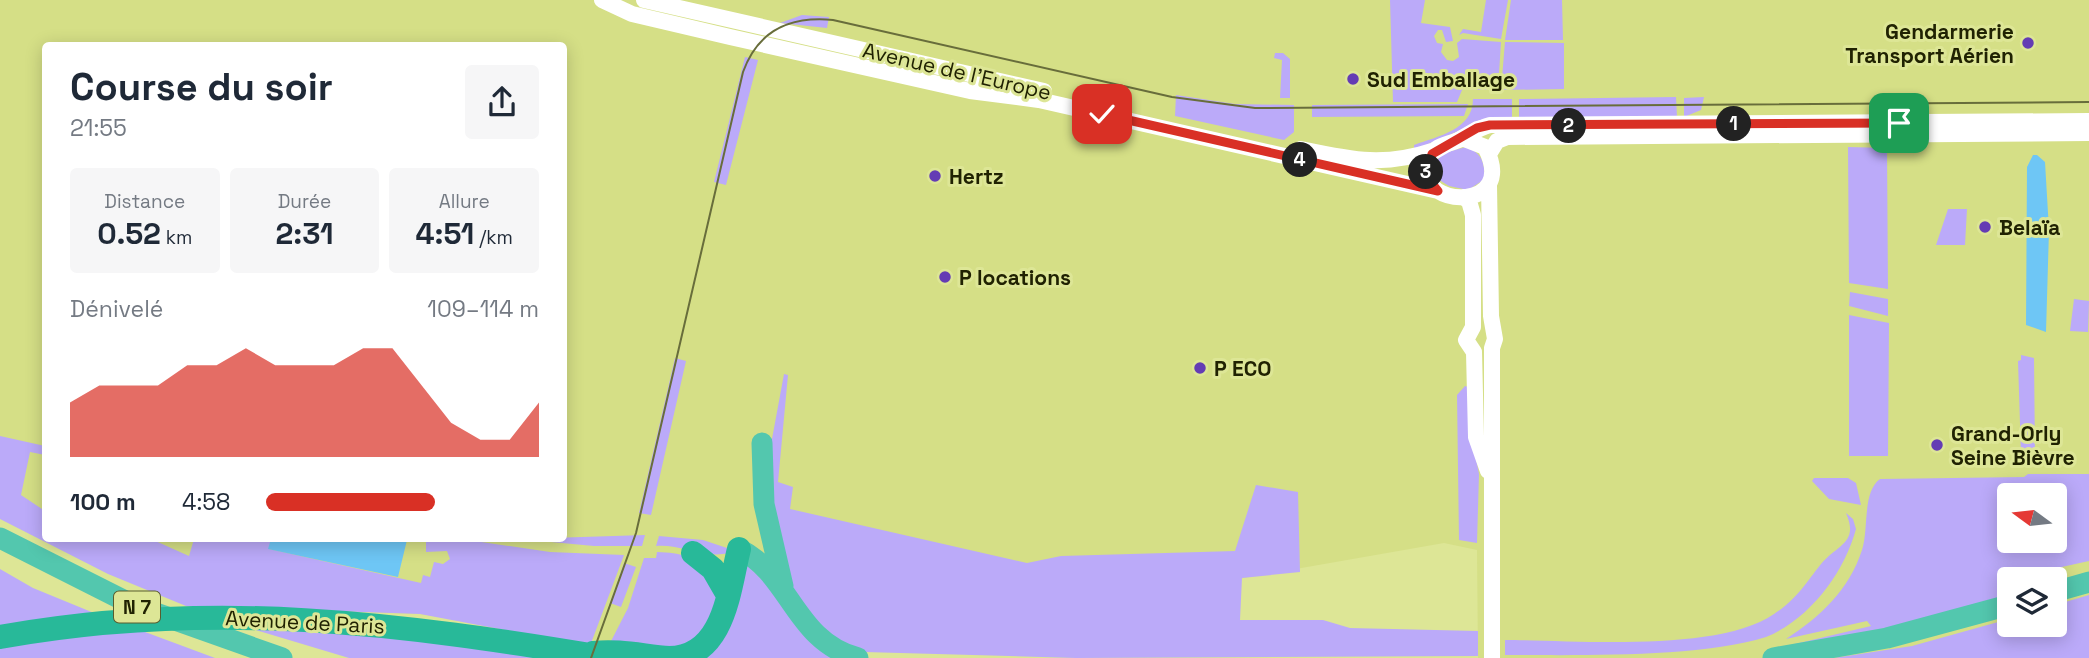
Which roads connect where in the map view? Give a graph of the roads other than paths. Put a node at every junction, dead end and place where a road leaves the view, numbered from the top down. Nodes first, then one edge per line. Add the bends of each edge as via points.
1 (602, 0) edge
2 (644, 0) edge
3 (748, 32) junction
4 (2089, 121) edge
5 (2089, 133) edge
6 (1462, 138) junction
7 (1435, 150) junction
8 (1489, 154) junction
9 (1489, 184) junction
10 (1438, 191) junction
11 (1463, 197) junction
12 (1473, 327) junction
13 (1492, 330) junction
14 (1492, 348) junction
15 (1474, 352) junction
16 (762, 443) dead end
17 (1490, 476) junction
18 (0, 538) edge
19 (739, 549) joint
20 (693, 553) dead end
21 (0, 554) edge
22 (2089, 582) edge
23 (2067, 588) edge
24 (728, 595) junction
25 (788, 601) junction
26 (1997, 608) edge
27 (0, 637) edge
28 (582, 654) junction
29 (235, 658) edge
30 (282, 658) edge
31 (608, 658) edge
32 (858, 658) edge
33 (1492, 658) edge
34 (1773, 658) edge

1 - 3 street via 632,14
2 - 3 street, Avenue de l'Europe
3 - 7 street, Avenue de l'Europe via 1354,160 1388,162
3 - 10 street, Avenue de l'Europe via 850,64 970,91 1030,98
4 - 6 street via 1490,125
5 - 8 street via 1507,137
6 - 7 street
6 - 8 street via 1480,143
7 - 10 street via 1426,176
8 - 9 street
9 - 11 street via 1482,192
9 - 13 street
10 - 11 street
11 - 12 street via 1473,215
12 - 13 street via 1483,325
12 - 15 street via 1466,340
13 - 14 street
14 - 15 street via 1483,354
14 - 17 street
15 - 17 street via 1476,437
16 - 25 highway via 767,529
17 - 33 street
18 - 30 highway, N 7 via 132,605
19 - 24 highway
19 - 25 highway via 760,563
20 - 24 highway via 713,569
21 - 29 highway, N 7 via 97,604
22 - 23 highway
24 - 28 highway via 716,632 707,644 685,656 615,651
25 - 32 highway via 816,636 831,648
26 - 34 highway via 1913,632
27 - 28 highway, Avenue de Paris via 186,616 273,616 359,622
28 - 31 highway, Avenue de Paris

